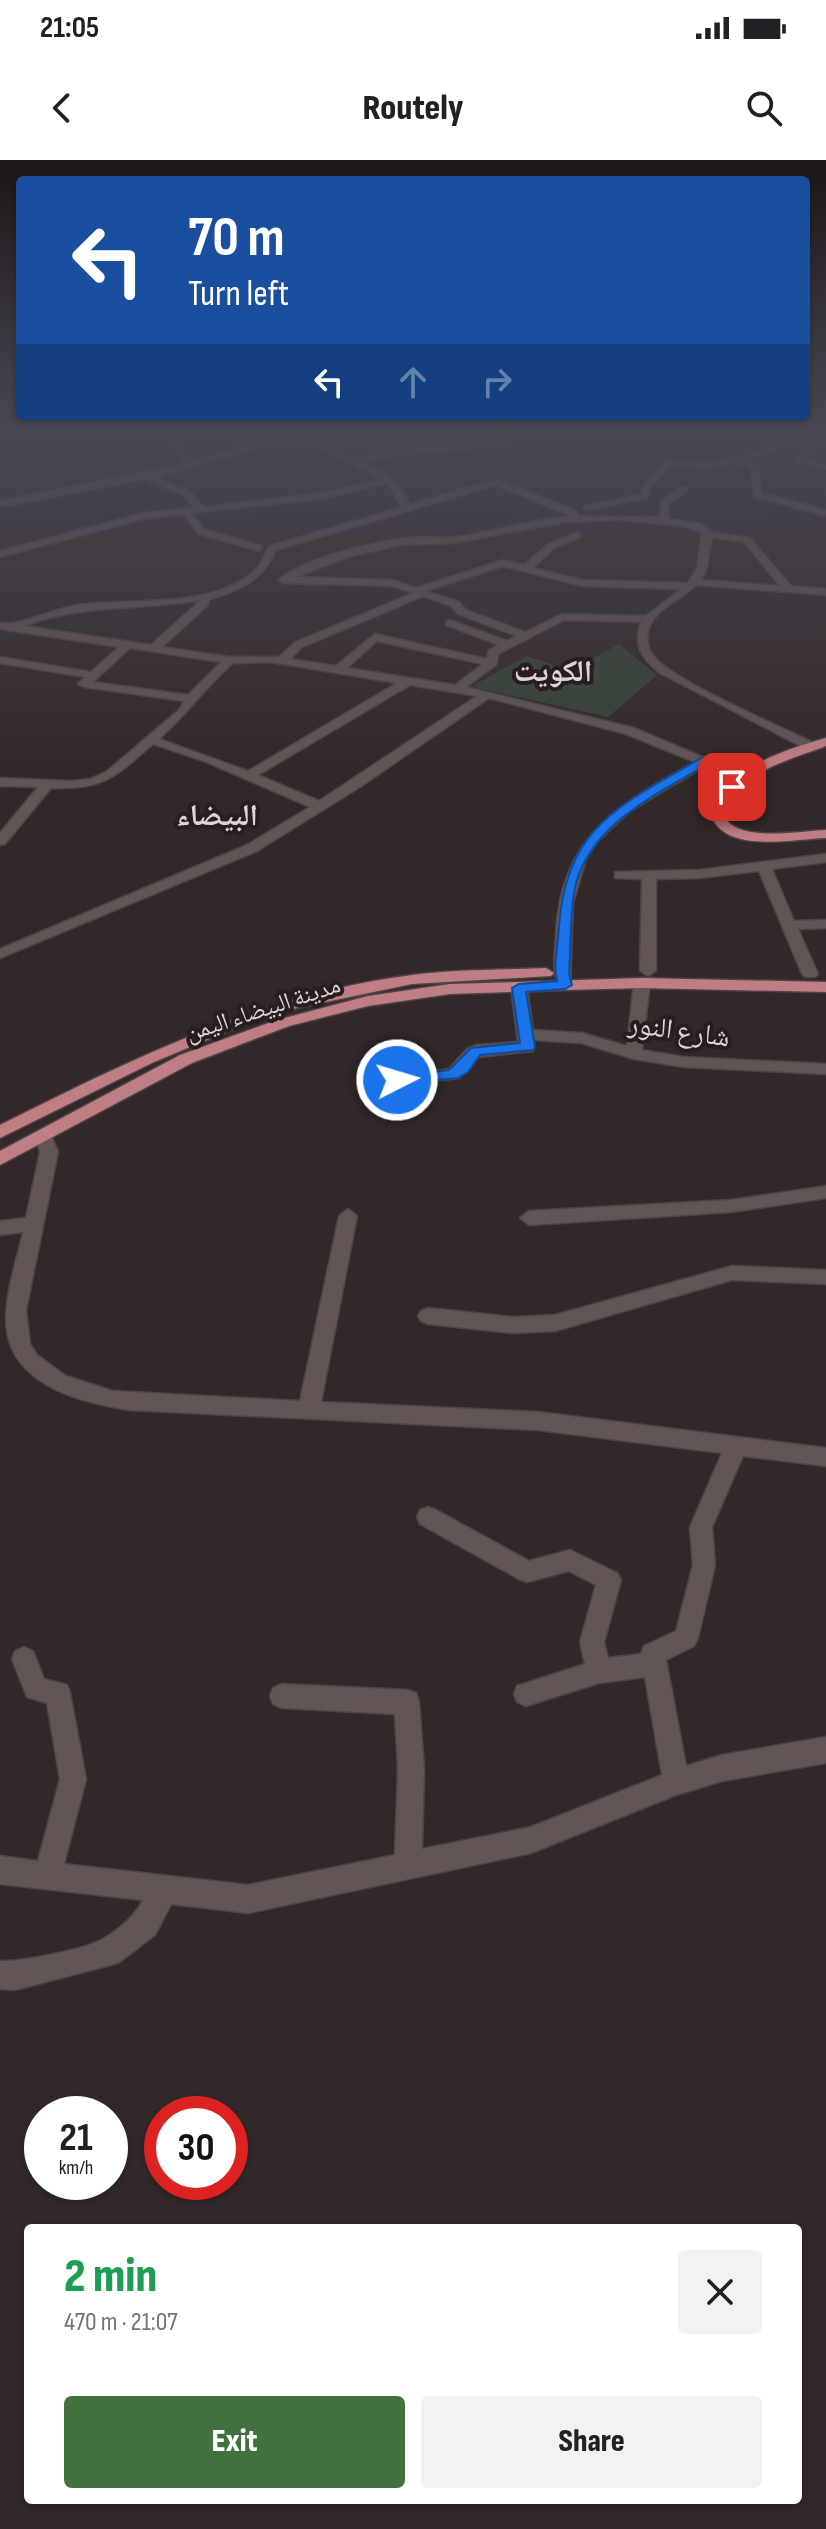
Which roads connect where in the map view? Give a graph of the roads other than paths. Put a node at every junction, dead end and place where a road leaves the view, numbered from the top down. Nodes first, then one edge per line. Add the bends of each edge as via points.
1 (32, 546) edge
2 (250, 546) edge
3 (280, 546) edge
4 (389, 546) edge
5 (552, 546) edge
6 (706, 546) edge
7 (752, 546) edge
8 (259, 548) dead end
9 (0, 554) edge
10 (527, 568) junction
11 (273, 581) junction
12 (240, 584) junction
13 (691, 584) junction
14 (622, 585) junction
15 (788, 589) junction
16 (419, 592) junction
17 (826, 592) edge
18 (613, 595) dead end
19 (203, 596) junction
20 (604, 606) dead end
21 (595, 616) junction
22 (647, 619) junction
23 (450, 623) dead end
24 (0, 624) edge
25 (17, 627) junction
26 (524, 635) junction
27 (129, 644) junction
28 (507, 644) junction
29 (155, 647) junction
30 (0, 660) edge
31 (230, 660) junction
32 (281, 661) junction
33 (492, 663) junction
34 (338, 670) junction
35 (91, 675) junction
36 (410, 680) junction
37 (457, 689) junction
38 (487, 694) junction
39 (193, 699) junction
40 (151, 740) junction
41 (826, 742) edge
42 (812, 747) junction
43 (705, 761) junction
44 (249, 775) junction
45 (744, 777) junction
46 (0, 782) edge
47 (47, 785) junction
48 (320, 806) junction
49 (826, 834) edge
50 (0, 841) edge
51 (826, 858) edge
52 (763, 864) junction
53 (620, 875) dead end
54 (649, 875) junction
55 (826, 924) edge
56 (789, 925) junction
57 (0, 954) edge
58 (818, 974) edge
59 (645, 977) junction
60 (563, 979) junction
61 (826, 987) edge
62 (519, 988) junction
63 (527, 1035) junction
64 (634, 1054) junction
65 (826, 1069) edge
66 (397, 1080) dead end
67 (26, 1120) junction
68 (0, 1132) edge
69 (44, 1137) junction
70 (0, 1159) edge
71 (826, 1192) edge
72 (348, 1216) dead end
73 (529, 1218) dead end
74 (34, 1224) junction
75 (0, 1228) edge
76 (826, 1277) edge
77 (428, 1316) dead end
78 (309, 1410) junction
79 (736, 1446) junction
80 (826, 1457) edge
81 (428, 1517) dead end
82 (24, 1659) dead end
83 (655, 1664) junction
84 (599, 1671) junction
85 (526, 1694) dead end
86 (282, 1696) dead end
87 (826, 1750) edge
88 (676, 1782) junction
89 (408, 1866) junction
90 (0, 1870) edge
91 (47, 1876) junction
92 (164, 1889) junction
93 (0, 1975) edge

1 - 9 street
2 - 8 street
3 - 12 street via 272,548 261,570
4 - 11 street via 322,561
5 - 10 street
6 - 13 street
7 - 15 street
10 - 14 street via 582,583
10 - 16 street via 503,563
11 - 12 street
11 - 16 street via 371,581
12 - 19 street
13 - 14 street
13 - 15 street
13 - 22 street
14 - 18 street
15 - 17 street
16 - 26 street
16 - 32 street via 298,645
19 - 25 street via 69,611
19 - 29 street via 203,604
20 - 21 street
21 - 22 street
21 - 26 street via 562,617
22 - 42 street via 643,647 665,672
23 - 28 street
24 - 25 street
25 - 27 street
26 - 28 street
27 - 29 street
27 - 35 street
28 - 33 street via 493,652
29 - 31 street
30 - 35 street
31 - 32 street
31 - 39 street
32 - 34 street
33 - 34 street via 375,637
33 - 37 street
34 - 36 street
35 - 39 street via 84,684
36 - 37 street
36 - 44 street
37 - 38 street
38 - 43 street via 630,731
38 - 48 street
39 - 40 street
40 - 44 street
40 - 47 street via 103,779
41 - 42 main road
42 - 45 main road
43 - 45 street
43 - 60 street via 627,807 585,849 568,893
44 - 48 street
45 - 49 main road via 718,806 717,819 726,829 752,837
46 - 47 street
47 - 50 street
48 - 57 street via 227,861
51 - 52 street
52 - 54 street
52 - 56 street
53 - 54 street
54 - 59 street
55 - 56 street
56 - 58 street
58 - 59 main road
59 - 60 main road
59 - 61 main road
59 - 64 street
60 - 62 main road, مدينة البيضاء اليمن
60 - 67 main road, مدينة البيضاء اليمن via 412,979 294,1004 148,1058
62 - 63 street
62 - 69 main road, مدينة البيضاء اليمن via 405,994 283,1023 186,1059
63 - 64 street, شارع النور via 582,1038
63 - 66 street via 527,1047 476,1051 453,1074
64 - 65 street, شارع النور via 704,1064
67 - 68 main road, مدينة البيضاء اليمن
67 - 69 main road
69 - 70 main road, مدينة البيضاء اليمن
69 - 74 street via 49,1152
71 - 73 street via 731,1206
72 - 78 street
74 - 75 street
74 - 78 street via 16,1328 25,1354 46,1373 80,1391 114,1400
76 - 77 street via 732,1273 545,1324
78 - 79 street via 549,1422
79 - 80 street
79 - 83 street via 701,1527 704,1565 686,1638 653,1654
81 - 84 street via 527,1572 570,1560 609,1580 592,1642
82 - 91 street via 36,1689 58,1693 73,1779
83 - 84 street
83 - 88 street
84 - 85 street
86 - 89 street via 407,1702
87 - 88 street via 722,1768
88 - 89 street via 531,1840
89 - 92 street via 248,1899
90 - 91 street
91 - 92 street
92 - 93 street via 145,1925 108,1953

